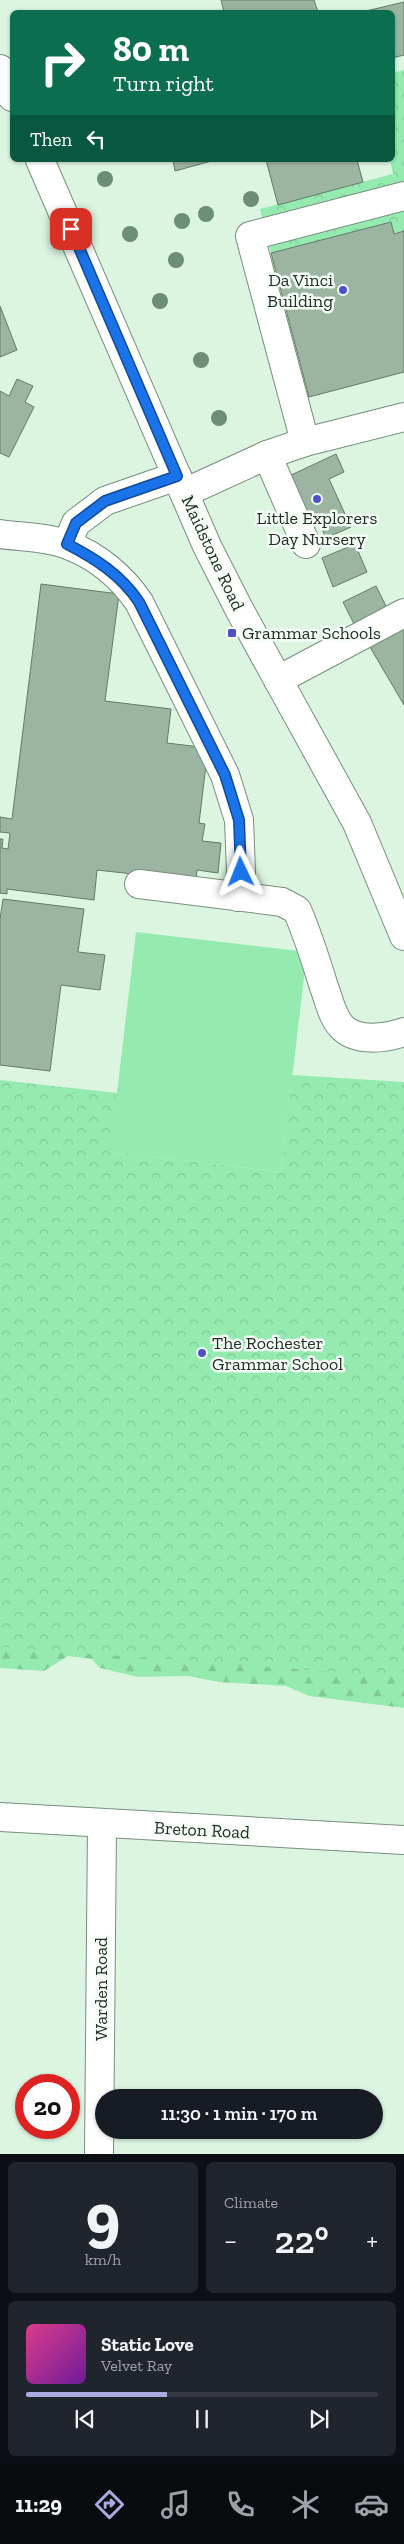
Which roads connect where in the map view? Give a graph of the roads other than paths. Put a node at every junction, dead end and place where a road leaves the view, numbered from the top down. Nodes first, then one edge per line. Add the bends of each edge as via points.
1 (0, 69) edge
2 (10, 92) edge
3 (41, 162) edge
4 (404, 196) edge
5 (404, 417) edge
6 (305, 442) junction
7 (267, 455) junction
8 (180, 485) junction
9 (0, 534) edge
10 (67, 544) junction
11 (306, 544) dead end
12 (404, 613) edge
13 (278, 680) junction
14 (139, 884) dead end
15 (238, 896) junction
16 (404, 936) edge
17 (404, 1032) edge
18 (0, 1817) edge
19 (102, 1825) junction
20 (404, 1840) edge
21 (100, 2154) edge

1 - 2 main road
3 - 8 main road, Maidstone Road
4 - 6 main road via 250,236
5 - 6 main road
6 - 7 main road
7 - 8 main road
7 - 11 main road
8 - 10 main road via 105,501 76,523
8 - 13 main road, Maidstone Road via 214,560
9 - 10 main road
10 - 15 main road via 97,559 128,585 225,775 239,820 241,872
12 - 13 main road
13 - 16 main road, Maidstone Road via 357,823
14 - 15 main road
15 - 17 main road via 282,902 297,910 332,1011 341,1026 353,1034 370,1037 390,1037
18 - 19 main road, Breton Road
19 - 20 main road, Breton Road
19 - 21 main road, Warden Road

